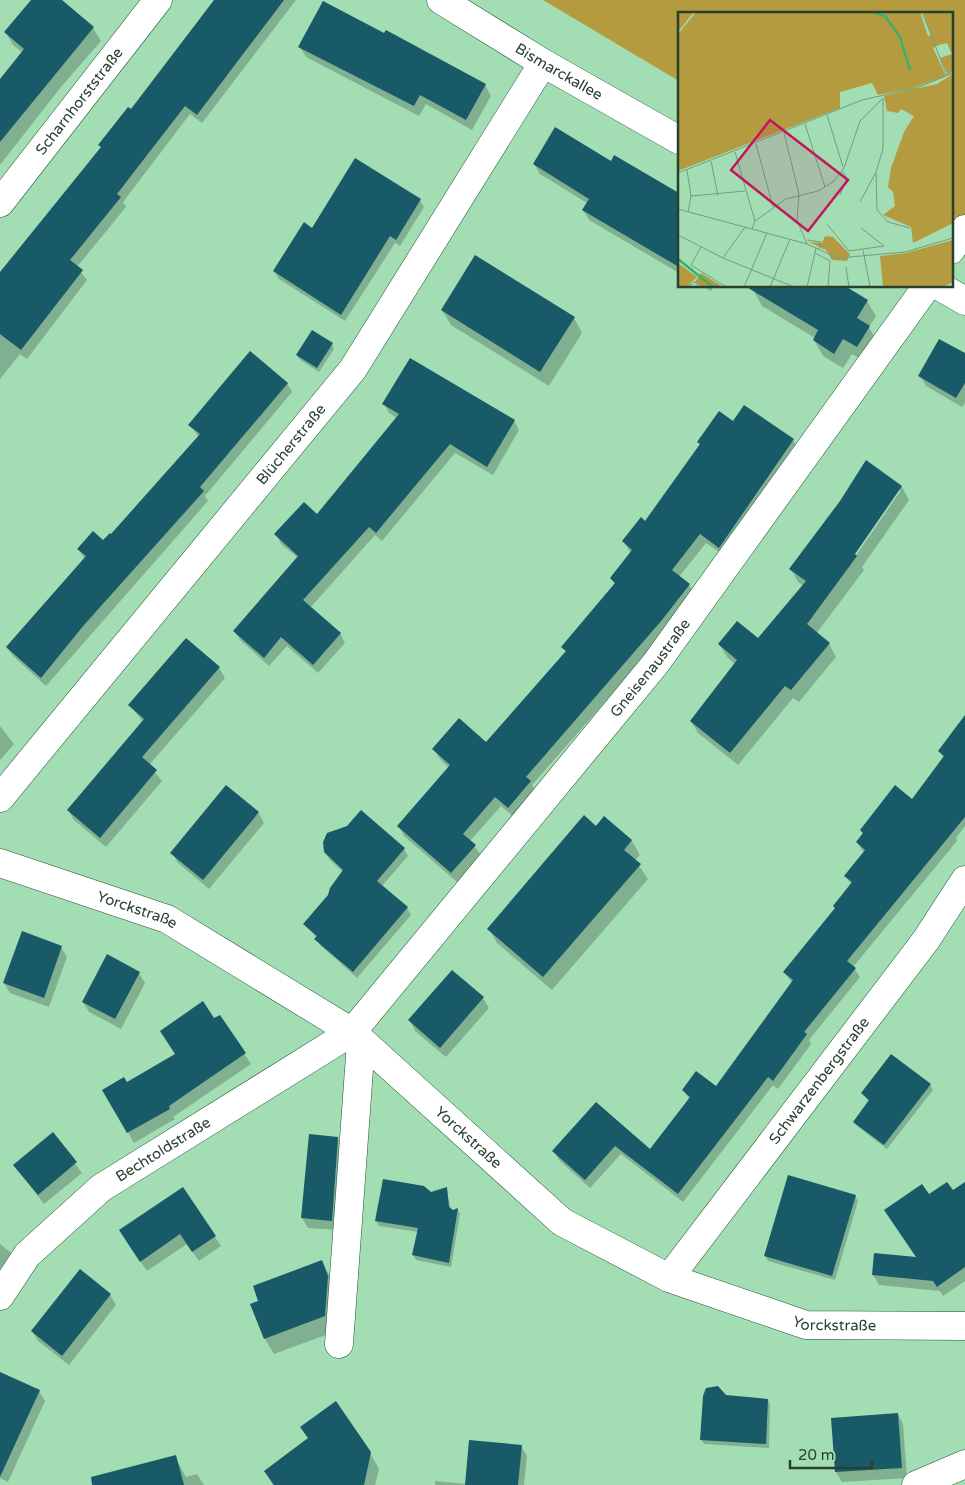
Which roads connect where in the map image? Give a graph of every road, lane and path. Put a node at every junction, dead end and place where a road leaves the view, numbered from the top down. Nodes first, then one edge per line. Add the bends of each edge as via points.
1 (158, 0) edge
2 (442, 0) edge
3 (542, 63) junction
4 (678, 139) edge
5 (0, 203) edge
6 (965, 229) edge
7 (952, 248) edge
8 (926, 288) edge
9 (942, 288) edge
10 (965, 301) edge
11 (0, 798) edge
12 (0, 862) edge
13 (965, 880) edge
14 (357, 1037) junction
15 (669, 1278) junction
16 (0, 1296) edge
17 (965, 1326) edge
18 (339, 1344) dead end
19 (965, 1464) edge
20 (916, 1485) edge

1 - 5 street, Scharnhorststraße
2 - 3 street, Bismarckallee
3 - 4 street, Bismarckallee
3 - 11 street, Blücherstraße via 353,369
6 - 7 street
8 - 14 street, Gneisenaustraße via 656,663
9 - 10 street
12 - 14 street, Yorckstraße via 167,919
13 - 15 street, Schwarzenbergstraße via 926,940
14 - 15 street, Yorckstraße via 562,1222
14 - 16 street, Bechtoldstraße via 101,1188 27,1255
14 - 18 street
15 - 17 street, Yorckstraße via 806,1324
19 - 20 street

